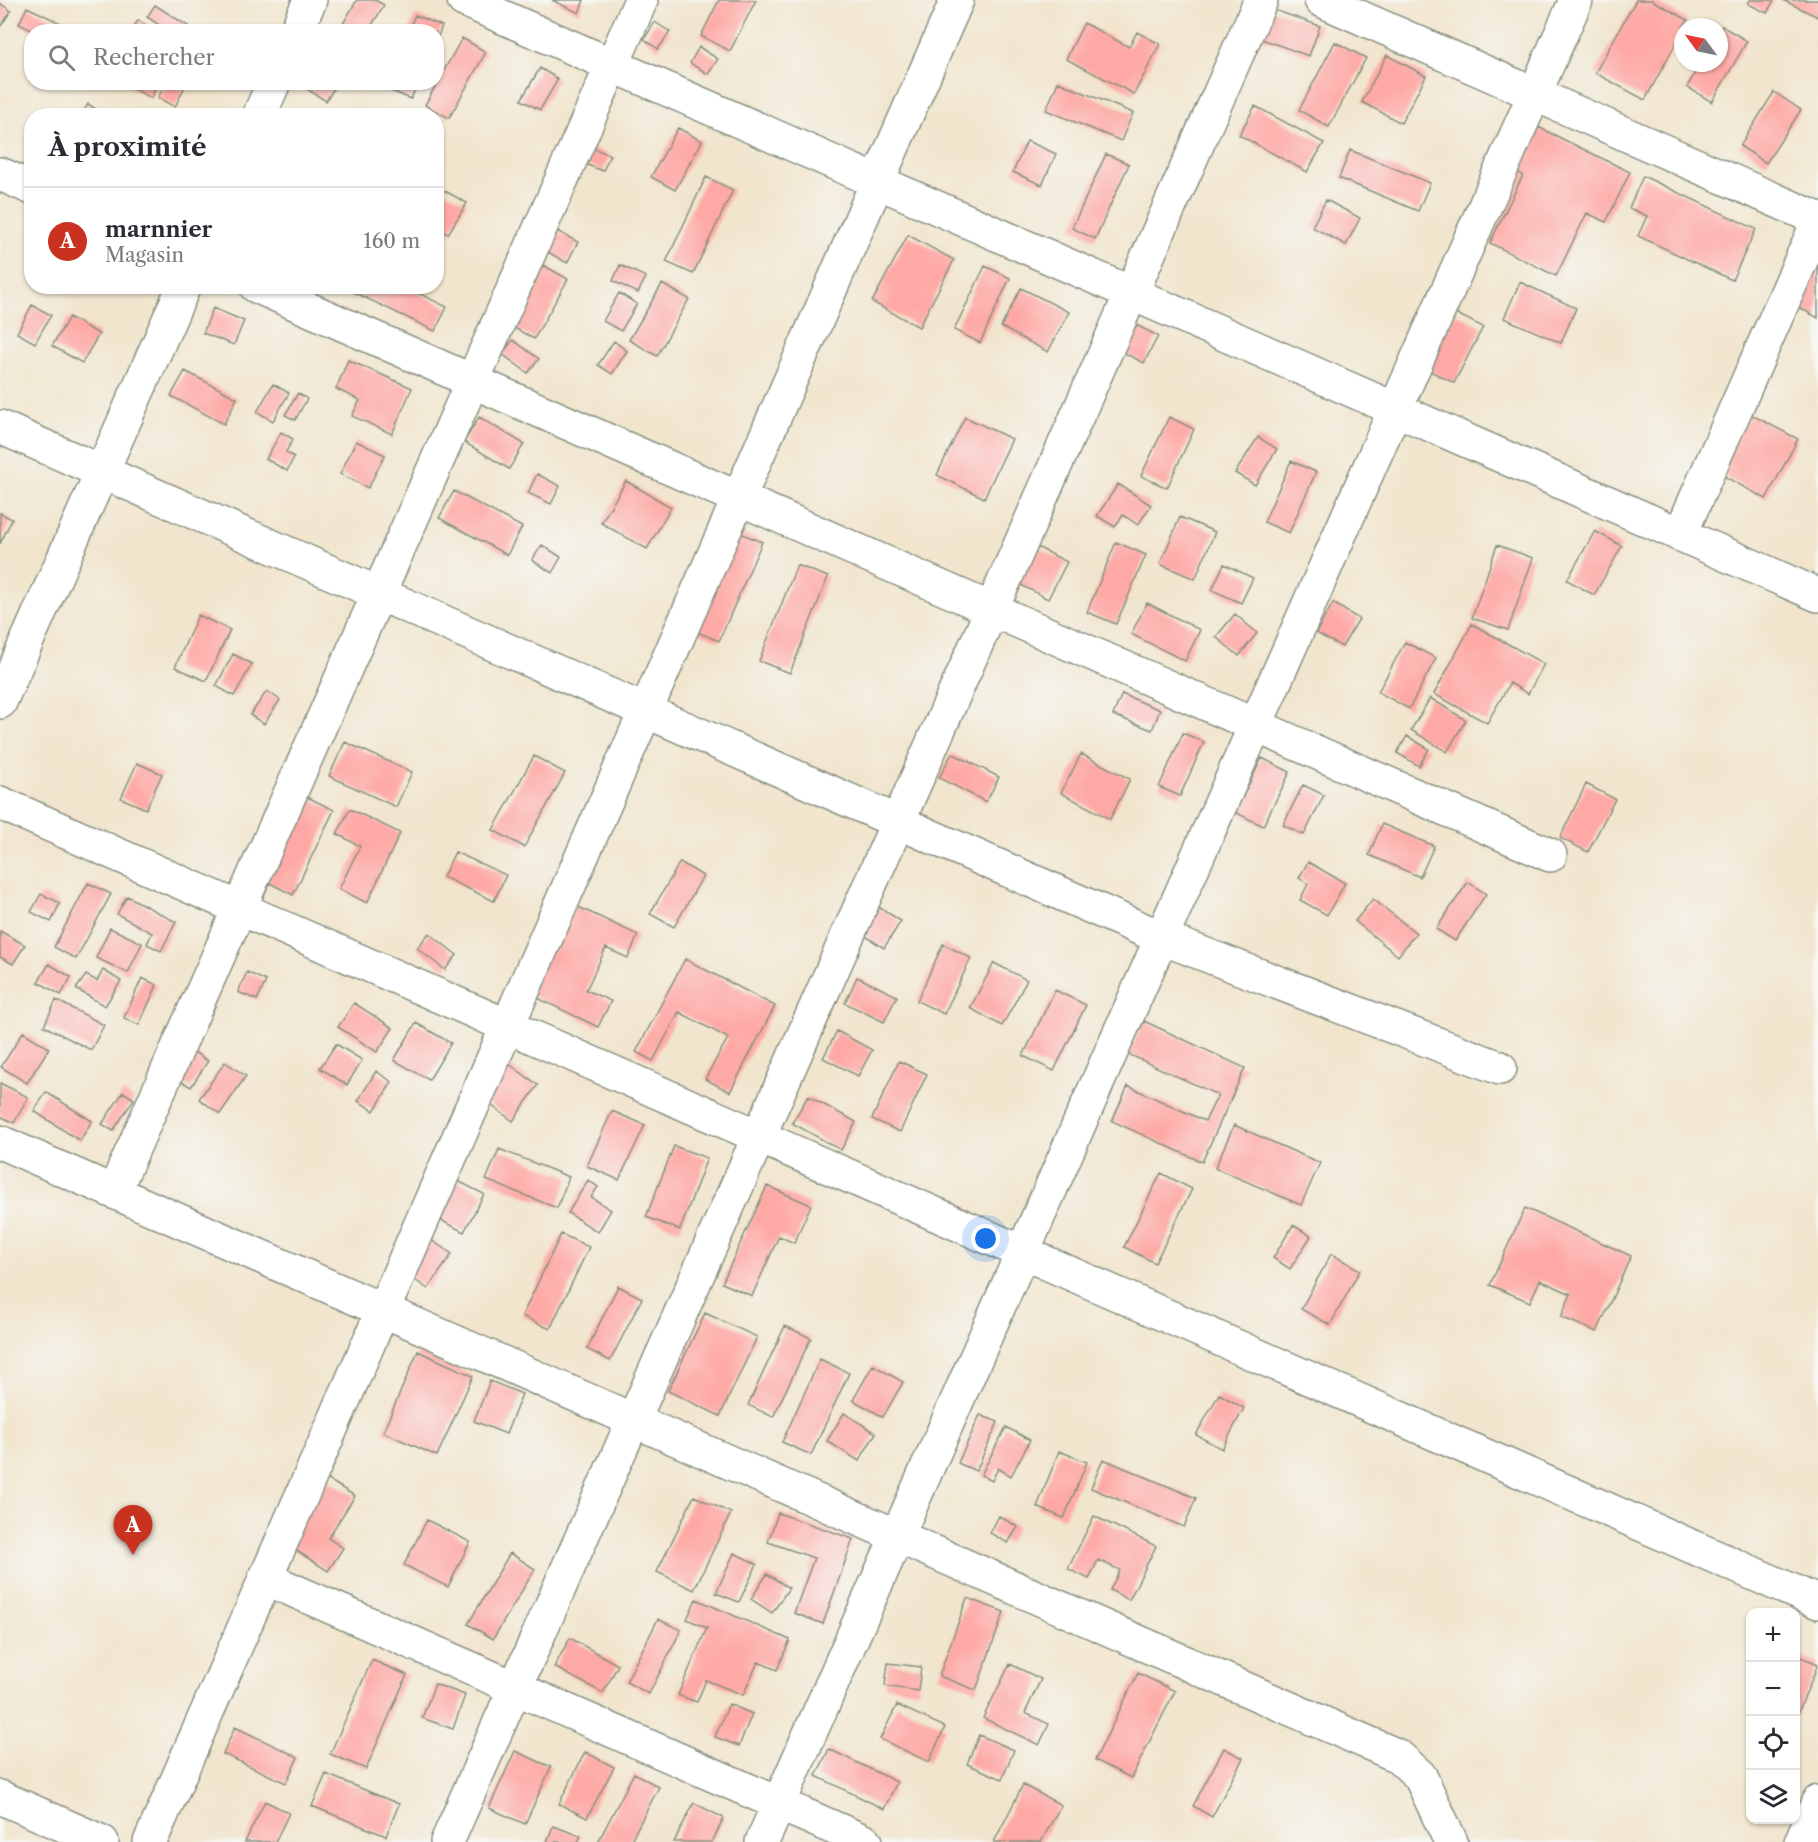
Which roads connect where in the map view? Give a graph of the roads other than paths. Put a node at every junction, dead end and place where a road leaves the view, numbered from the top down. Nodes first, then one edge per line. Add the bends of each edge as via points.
1 (310, 0) edge
2 (464, 0) edge
3 (641, 0) edge
4 (957, 0) edge
5 (1261, 0) edge
6 (1321, 0) edge
7 (1576, 0) edge
8 (300, 24) edge
9 (612, 66) junction
10 (270, 90) edge
11 (1534, 94) junction
12 (263, 108) edge
13 (0, 174) edge
14 (878, 182) junction
15 (24, 184) edge
16 (1818, 220) edge
17 (180, 294) edge
18 (274, 294) edge
19 (1131, 294) junction
20 (472, 382) junction
21 (1395, 409) junction
22 (0, 427) edge
23 (102, 472) junction
24 (739, 498) junction
25 (1680, 535) junction
26 (379, 593) junction
27 (1818, 595) edge
28 (991, 610) junction
29 (0, 702) edge
30 (646, 711) junction
31 (1255, 726) junction
32 (0, 803) edge
33 (898, 822) junction
34 (1550, 855) dead end
35 (240, 908) junction
36 (1162, 938) junction
37 (508, 1026) junction
38 (1500, 1068) dead end
39 (759, 1136) junction
40 (0, 1142) edge
41 (114, 1192) junction
42 (1023, 1252) junction
43 (383, 1310) junction
44 (633, 1420) junction
45 (897, 1536) junction
46 (265, 1578) junction
47 (1818, 1602) edge
48 (515, 1688) junction
49 (0, 1797) edge
50 (1818, 1802) edge
51 (779, 1804) junction
52 (102, 1842) edge
53 (150, 1842) edge
54 (447, 1842) edge
55 (762, 1842) edge
56 (866, 1842) edge
57 (1451, 1842) edge
58 (1801, 1842) edge

1 - 8 street
2 - 9 street
3 - 9 street
4 - 14 street
5 - 19 street
6 - 11 street
7 - 11 street
9 - 14 street
9 - 20 street
10 - 12 street
11 - 16 street
11 - 21 street
13 - 15 street
14 - 19 street
14 - 24 street
16 - 25 street
17 - 23 street
18 - 20 street
19 - 21 street
19 - 28 street
20 - 24 street
20 - 26 street
21 - 25 street
21 - 31 street
22 - 23 street
23 - 26 street
23 - 29 street
24 - 28 street
24 - 30 street
25 - 27 street
26 - 30 street
26 - 35 street
28 - 31 street
28 - 33 street
30 - 33 street
30 - 37 street
31 - 34 street
31 - 36 street
32 - 35 street
33 - 36 street
33 - 39 street
35 - 37 street
35 - 41 street
36 - 38 street
36 - 42 street
37 - 39 street
37 - 43 street
39 - 42 street
39 - 44 street
40 - 41 street
41 - 43 street
42 - 45 street
42 - 47 street
43 - 44 street
43 - 46 street
44 - 45 street
44 - 48 street
45 - 51 street
45 - 57 street via 1398,1756 1420,1776
46 - 48 street
46 - 53 street
48 - 51 street
48 - 54 street
49 - 52 street
50 - 58 street
51 - 55 street
51 - 56 street

